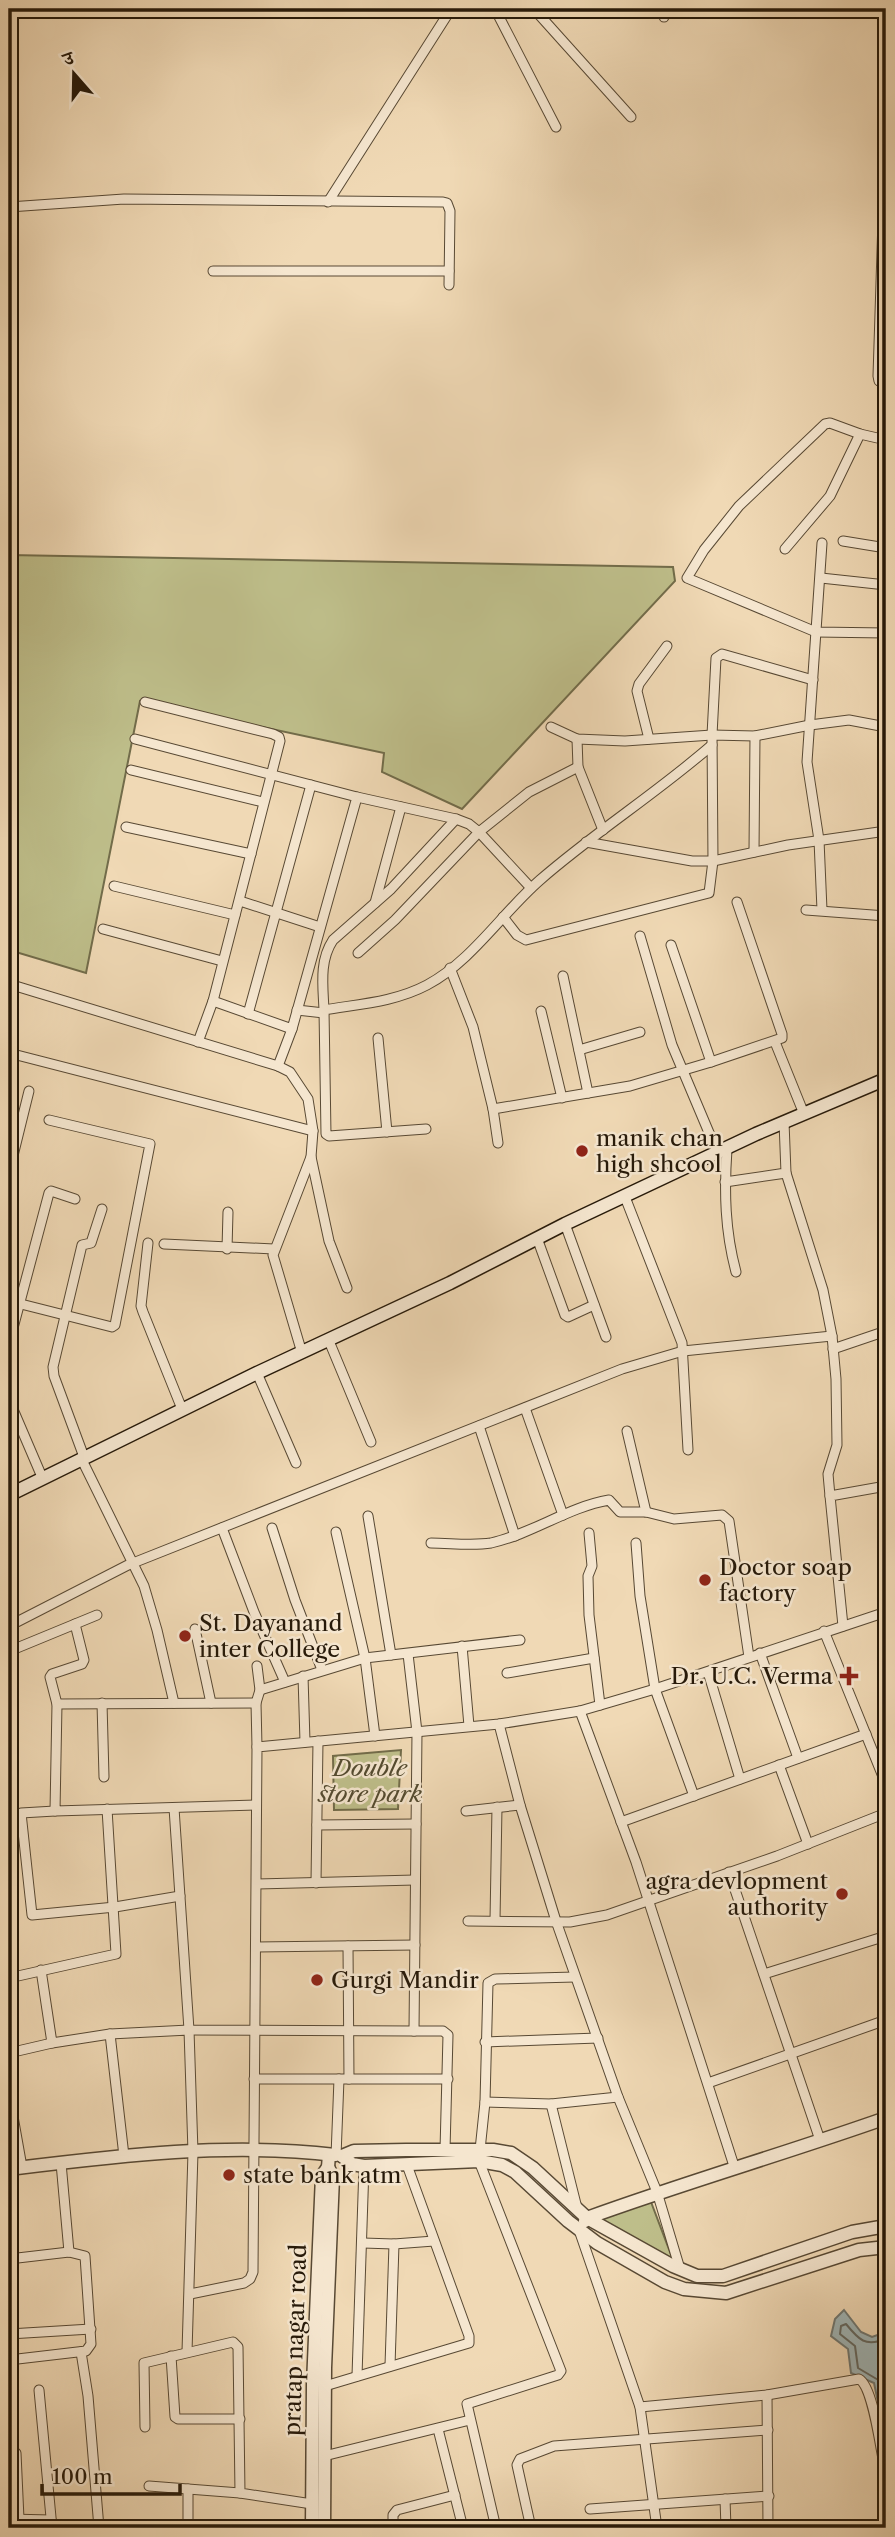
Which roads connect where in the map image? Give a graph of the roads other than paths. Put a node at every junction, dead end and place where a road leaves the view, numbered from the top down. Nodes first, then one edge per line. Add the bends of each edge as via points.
1 (451, 9) edge
2 (495, 9) edge
3 (534, 9) edge
4 (631, 117) dead end
5 (556, 127) dead end
6 (328, 202) junction
7 (9, 206) edge
8 (886, 218) edge
9 (213, 271) dead end
10 (449, 271) junction
11 (884, 275) edge
12 (449, 285) dead end
13 (886, 385) edge
14 (860, 434) junction
15 (886, 440) edge
16 (843, 541) dead end
17 (822, 543) dead end
18 (886, 548) edge
19 (785, 549) dead end
20 (821, 578) junction
21 (886, 585) edge
22 (816, 632) junction
23 (886, 633) edge
24 (667, 646) dead end
25 (813, 680) junction
26 (145, 702) dead end
27 (810, 725) junction
28 (551, 727) dead end
29 (886, 727) edge
30 (755, 736) junction
31 (135, 739) dead end
32 (577, 739) junction
33 (649, 739) junction
34 (712, 740) junction
35 (578, 767) junction
36 (131, 770) dead end
37 (271, 773) junction
38 (311, 785) junction
39 (357, 797) junction
40 (264, 802) junction
41 (401, 807) junction
42 (456, 819) junction
43 (126, 827) dead end
44 (603, 830) junction
45 (886, 831) edge
46 (479, 832) junction
47 (819, 840) junction
48 (586, 842) junction
49 (754, 852) junction
50 (251, 854) junction
51 (713, 860) junction
52 (114, 886) dead end
53 (531, 888) junction
54 (240, 901) junction
55 (737, 902) dead end
56 (374, 904) junction
57 (822, 910) junction
58 (276, 911) junction
59 (806, 911) dead end
60 (235, 915) junction
61 (886, 916) edge
62 (503, 917) junction
63 (320, 927) junction
64 (103, 929) dead end
65 (640, 936) dead end
66 (671, 945) dead end
67 (358, 953) dead end
68 (222, 961) junction
69 (450, 968) junction
70 (563, 976) dead end
71 (9, 984) edge
72 (213, 1001) junction
73 (297, 1010) junction
74 (541, 1011) dead end
75 (324, 1012) junction
76 (248, 1014) junction
77 (292, 1029) junction
78 (640, 1032) dead end
79 (378, 1038) dead end
80 (198, 1042) junction
81 (775, 1042) junction
82 (579, 1050) junction
83 (9, 1053) edge
84 (711, 1062) junction
85 (278, 1066) junction
86 (681, 1071) junction
87 (886, 1079) edge
88 (29, 1091) dead end
89 (588, 1093) junction
90 (562, 1098) junction
91 (493, 1110) junction
92 (804, 1114) junction
93 (49, 1120) dead end
94 (784, 1122) junction
95 (426, 1129) dead end
96 (313, 1131) junction
97 (387, 1132) junction
98 (498, 1143) dead end
99 (722, 1152) junction
100 (311, 1157) junction
101 (9, 1172) edge
102 (786, 1173) junction
103 (725, 1182) junction
104 (625, 1197) junction
105 (75, 1199) dead end
106 (102, 1209) dead end
107 (228, 1212) dead end
108 (565, 1224) junction
109 (537, 1238) junction
110 (148, 1243) dead end
111 (164, 1244) dead end
112 (227, 1248) junction
113 (274, 1249) junction
114 (736, 1272) dead end
115 (346, 1288) dead end
116 (9, 1301) edge
117 (20, 1304) junction
118 (594, 1305) junction
119 (65, 1315) junction
120 (886, 1331) edge
121 (832, 1336) junction
122 (607, 1337) dead end
123 (329, 1341) junction
124 (9, 1343) edge
125 (833, 1349) junction
126 (302, 1353) junction
127 (684, 1357) junction
128 (257, 1373) junction
129 (9, 1400) edge
130 (525, 1408) junction
131 (182, 1409) junction
132 (479, 1426) junction
133 (627, 1431) dead end
134 (371, 1442) dead end
135 (688, 1450) dead end
136 (83, 1457) junction
137 (296, 1463) dead end
138 (42, 1477) junction
139 (886, 1486) edge
140 (9, 1494) edge
141 (830, 1496) junction
142 (646, 1513) junction
143 (368, 1516) dead end
144 (564, 1516) junction
145 (222, 1528) junction
146 (272, 1528) dead end
147 (336, 1532) dead end
148 (589, 1534) dead end
149 (515, 1536) junction
150 (431, 1543) dead end
151 (636, 1544) dead end
152 (132, 1563) junction
153 (886, 1612) edge
154 (97, 1615) dead end
155 (75, 1624) junction
156 (9, 1626) edge
157 (842, 1626) junction
158 (195, 1629) dead end
159 (824, 1631) junction
160 (520, 1640) dead end
161 (462, 1646) junction
162 (12, 1650) dead end
163 (761, 1653) junction
164 (408, 1654) junction
165 (391, 1655) junction
166 (749, 1657) junction
167 (365, 1658) junction
168 (594, 1658) junction
169 (257, 1666) dead end
170 (322, 1670) junction
171 (708, 1672) junction
172 (507, 1673) dead end
173 (303, 1676) junction
174 (285, 1682) junction
175 (656, 1689) junction
176 (260, 1690) junction
177 (102, 1703) junction
178 (174, 1703) junction
179 (211, 1703) junction
180 (256, 1703) junction
181 (57, 1704) junction
182 (600, 1705) junction
183 (580, 1711) junction
184 (499, 1724) junction
185 (469, 1726) junction
186 (417, 1732) junction
187 (866, 1734) junction
188 (375, 1736) junction
189 (318, 1741) junction
190 (305, 1742) junction
191 (257, 1747) junction
192 (798, 1758) junction
193 (779, 1765) junction
194 (104, 1777) dead end
195 (740, 1779) junction
196 (886, 1784) edge
197 (694, 1796) junction
198 (257, 1805) junction
199 (520, 1805) junction
200 (497, 1807) junction
201 (174, 1808) junction
202 (107, 1810) junction
203 (55, 1811) junction
204 (466, 1811) dead end
205 (21, 1813) junction
206 (9, 1814) edge
207 (886, 1814) edge
208 (621, 1822) junction
209 (416, 1824) junction
210 (317, 1825) junction
211 (808, 1844) junction
212 (729, 1872) junction
213 (415, 1880) junction
214 (316, 1883) junction
215 (257, 1884) junction
216 (180, 1896) junction
217 (646, 1900) junction
218 (114, 1906) junction
219 (495, 1920) junction
220 (468, 1921) dead end
221 (556, 1921) junction
222 (886, 1936) edge
223 (415, 1945) junction
224 (348, 1946) junction
225 (256, 1947) junction
226 (41, 1970) junction
227 (764, 1974) junction
228 (575, 1977) junction
229 (9, 1978) edge
230 (886, 2020) edge
231 (189, 2029) junction
232 (256, 2029) junction
233 (348, 2030) junction
234 (414, 2031) junction
235 (110, 2034) junction
236 (598, 2038) junction
237 (485, 2042) junction
238 (52, 2043) junction
239 (9, 2053) edge
240 (791, 2054) junction
241 (254, 2079) junction
242 (344, 2079) junction
243 (448, 2079) junction
244 (708, 2083) junction
245 (9, 2094) edge
246 (618, 2096) junction
247 (485, 2102) junction
248 (551, 2104) junction
249 (886, 2118) edge
250 (820, 2140) junction
251 (445, 2150) junction
252 (255, 2151) junction
253 (193, 2152) junction
254 (124, 2156) junction
255 (480, 2156) junction
256 (334, 2158) junction
257 (61, 2163) junction
258 (407, 2165) junction
259 (364, 2166) junction
260 (15, 2168) edge
261 (735, 2169) junction
262 (657, 2192) junction
263 (582, 2214) junction
264 (886, 2226) edge
265 (579, 2230) junction
266 (434, 2241) junction
267 (363, 2243) junction
268 (394, 2244) junction
269 (886, 2246) edge
270 (69, 2252) junction
271 (9, 2259) edge
272 (680, 2269) junction
273 (190, 2294) junction
274 (91, 2329) junction
275 (9, 2334) edge
276 (81, 2352) junction
277 (187, 2352) junction
278 (171, 2356) junction
279 (9, 2360) edge
280 (390, 2366) junction
281 (357, 2376) junction
282 (325, 2386) junction
283 (39, 2390) dead end
284 (768, 2395) junction
285 (640, 2407) junction
286 (240, 2419) junction
287 (470, 2420) junction
288 (145, 2427) dead end
289 (438, 2429) junction
290 (768, 2430) junction
291 (646, 2441) junction
292 (16, 2453) dead end
293 (324, 2456) junction
294 (886, 2474) edge
295 (149, 2486) dead end
296 (188, 2489) junction
297 (240, 2493) junction
298 (455, 2495) junction
299 (769, 2496) junction
300 (725, 2499) junction
301 (312, 2504) junction
302 (653, 2505) junction
303 (590, 2509) dead end
304 (14, 2519) edge
305 (51, 2524) edge
306 (99, 2528) edge
307 (188, 2528) edge
308 (312, 2528) edge
309 (324, 2528) edge
310 (393, 2528) edge
311 (463, 2528) edge
312 (496, 2528) edge
313 (531, 2528) edge
314 (657, 2528) edge
315 (726, 2528) edge
316 (768, 2528) edge

1 - 6 street
2 - 5 street
3 - 4 street
6 - 7 street via 124,199
6 - 10 street via 447,204
8 - 11 street
9 - 10 street
10 - 12 street
11 - 13 street via 878,376
14 - 15 street
14 - 19 street via 830,496
14 - 22 street via 830,423 820,428 739,506 687,576 689,581
16 - 18 street
17 - 20 street
20 - 21 street
20 - 22 street
22 - 23 street
22 - 25 street
24 - 33 street via 637,691
25 - 27 street
25 - 34 street via 719,655
26 - 37 street via 278,737
27 - 29 street via 849,720
27 - 30 street
27 - 47 street via 807,762
28 - 32 street
30 - 34 street
30 - 49 street
31 - 37 street
32 - 33 street
32 - 35 street
33 - 34 street
34 - 44 street via 682,771
34 - 51 street
35 - 44 street
35 - 46 street via 529,792
36 - 40 street
37 - 38 street
37 - 40 street
38 - 39 street
38 - 58 street
39 - 41 street
39 - 63 street
40 - 50 street
41 - 42 street
41 - 56 street
42 - 46 street
42 - 56 street
43 - 50 street
44 - 48 street
45 - 47 street
46 - 53 street
46 - 67 street
47 - 49 street
47 - 57 street
48 - 51 street via 692,861
48 - 53 street
49 - 51 street
50 - 54 street
51 - 62 street via 709,893 526,940
52 - 60 street
53 - 62 street
54 - 58 street
54 - 60 street
55 - 81 street via 782,1034
56 - 75 street via 327,950
57 - 59 street
57 - 61 street
58 - 63 street
58 - 76 street
60 - 68 street
62 - 69 street
63 - 73 street
64 - 68 street
65 - 86 street
66 - 84 street
68 - 72 street
69 - 75 street via 395,999
69 - 91 street via 473,1027
70 - 82 street
71 - 80 street
72 - 76 street
72 - 80 street
73 - 75 street
73 - 77 street
74 - 90 street
75 - 97 street via 324,1131 329,1136
76 - 77 street
77 - 85 street
78 - 82 street
79 - 97 street
80 - 85 street
81 - 84 street
81 - 92 street
82 - 89 street
83 - 96 street
84 - 86 street
85 - 96 street via 290,1072 308,1099
86 - 89 street
86 - 99 street
87 - 92 street
88 - 101 street
89 - 90 street
90 - 91 street
91 - 98 street
92 - 94 street
93 - 119 street via 151,1146 115,1325
94 - 99 street
94 - 102 street
95 - 97 street
96 - 100 street
99 - 103 street
99 - 104 street
100 - 113 street
100 - 115 street via 329,1241
102 - 103 street
102 - 121 street via 823,1290
103 - 114 street via 726,1228
104 - 108 street
104 - 127 street
105 - 117 street via 49,1193
106 - 119 street via 92,1243 82,1245
107 - 112 street
108 - 109 street
108 - 118 street
109 - 118 street via 565,1315
109 - 123 street
110 - 131 street via 141,1306
111 - 112 street
112 - 113 street
113 - 126 street
116 - 117 street
117 - 119 street
117 - 124 street
118 - 122 street
119 - 136 street via 53,1359 54,1376
120 - 125 street
121 - 125 street
121 - 127 street
123 - 126 street
123 - 134 street
125 - 141 street via 837,1445 828,1474
126 - 128 street
127 - 130 street via 622,1369
127 - 135 street
128 - 131 street
128 - 137 street
129 - 138 street
130 - 132 street
130 - 144 street
131 - 136 street
132 - 145 street
132 - 149 street
133 - 142 street
136 - 138 street
136 - 152 street
138 - 140 street
139 - 141 street
141 - 157 street
142 - 144 street via 620,1512 609,1500
142 - 166 street via 674,1519 727,1518
143 - 165 street
144 - 149 street
145 - 152 street
145 - 174 street
146 - 170 street
147 - 167 street
148 - 168 street
149 - 150 street via 488,1543
151 - 175 street
152 - 156 street
152 - 178 street via 152,1608
153 - 157 street
154 - 155 street
155 - 162 street
155 - 181 street via 85,1658 82,1664 50,1676
157 - 159 street
158 - 179 street
159 - 163 street
159 - 187 street
160 - 161 street
161 - 164 street
161 - 185 street
163 - 166 street
163 - 192 street
164 - 165 street
164 - 186 street
165 - 167 street
166 - 171 street
167 - 170 street
167 - 188 street
168 - 172 street
168 - 182 street
169 - 176 street
170 - 173 street
171 - 175 street
171 - 195 street
173 - 174 street
173 - 190 street
174 - 176 street
175 - 182 street
175 - 197 street
176 - 180 street
177 - 178 street
177 - 181 street
177 - 194 street
178 - 179 street
179 - 180 street
180 - 191 street
181 - 203 street
182 - 183 street
183 - 184 street
183 - 208 street
184 - 185 street
184 - 199 street
185 - 186 street
186 - 188 street
186 - 209 street
187 - 192 street
187 - 196 street
188 - 189 street
189 - 190 street
189 - 210 street
190 - 191 street
191 - 198 street
192 - 193 street
193 - 195 street
193 - 211 street
195 - 197 street
197 - 208 street
198 - 201 street
198 - 215 street
199 - 200 street
199 - 221 street
200 - 204 street
200 - 219 street
201 - 202 street
201 - 216 street
202 - 203 street
202 - 218 street
203 - 205 street
205 - 206 street
205 - 218 street via 32,1915
207 - 211 street
208 - 217 street
209 - 210 street
209 - 213 street
210 - 214 street
211 - 212 street
212 - 217 street
212 - 227 street
213 - 214 street
213 - 223 street
214 - 215 street
215 - 225 street
216 - 218 street
216 - 231 street
217 - 221 street via 607,1915
217 - 244 street
218 - 226 street via 116,1954
219 - 220 street
219 - 221 street
221 - 228 street
222 - 227 street
223 - 224 street
223 - 234 street
224 - 225 street
224 - 233 street
225 - 232 street
226 - 229 street
226 - 238 street
227 - 240 street
228 - 236 street
228 - 237 street via 491,1980
230 - 240 street
231 - 232 street
231 - 235 street
231 - 253 street
232 - 233 street
232 - 241 street
233 - 234 street
233 - 242 street
234 - 243 street via 447,2033
235 - 238 street
235 - 254 street
236 - 237 street
236 - 246 street
237 - 247 street
238 - 239 street
240 - 244 street
240 - 250 street
241 - 242 street
241 - 252 street
242 - 243 street
242 - 256 street
243 - 251 street
244 - 261 street
245 - 260 street
246 - 248 street
246 - 262 street
247 - 248 street
247 - 255 street
248 - 263 street
249 - 250 street
250 - 261 street
251 - 255 street
251 - 256 street via 354,2151
252 - 253 street
252 - 256 street
252 - 273 street via 250,2279
253 - 254 street
253 - 273 street
254 - 257 street
255 - 258 street
255 - 263 street via 498,2151 517,2156
255 - 265 street via 510,2169
255 - 287 street via 561,2371 469,2403
256 - 259 street
256 - 282 street
256 - 301 street, pratap nagar road via 322,2176
257 - 260 street
257 - 270 street
258 - 259 street
258 - 266 street
259 - 267 street
261 - 262 street
262 - 263 street
262 - 272 street
263 - 265 street
263 - 272 street
264 - 272 street via 852,2232 723,2276 697,2276
265 - 269 street via 666,2282 713,2293
265 - 285 street
266 - 268 street
266 - 280 street via 469,2343
267 - 268 street
267 - 281 street
268 - 280 street
270 - 271 street
270 - 274 street via 86,2258
273 - 277 street
274 - 275 street
274 - 276 street via 90,2347
276 - 279 street
276 - 306 street
277 - 278 street
277 - 286 street via 237,2344
278 - 286 street via 175,2417
278 - 288 street via 143,2364
280 - 281 street
281 - 282 street
282 - 293 street
283 - 305 street
284 - 285 street
284 - 290 street
284 - 294 street via 864,2381
285 - 291 street
286 - 297 street
287 - 289 street
287 - 312 street
289 - 293 street
289 - 298 street
290 - 291 street
290 - 299 street
291 - 302 street
291 - 313 street via 554,2446 520,2459 517,2465
292 - 304 street
293 - 309 street
295 - 296 street
296 - 297 street
296 - 307 street
297 - 301 street
298 - 310 street via 397,2510
298 - 311 street
299 - 300 street
299 - 316 street
300 - 302 street
300 - 315 street
301 - 308 street, pratap nagar road
302 - 303 street
302 - 314 street
304 - 305 street

